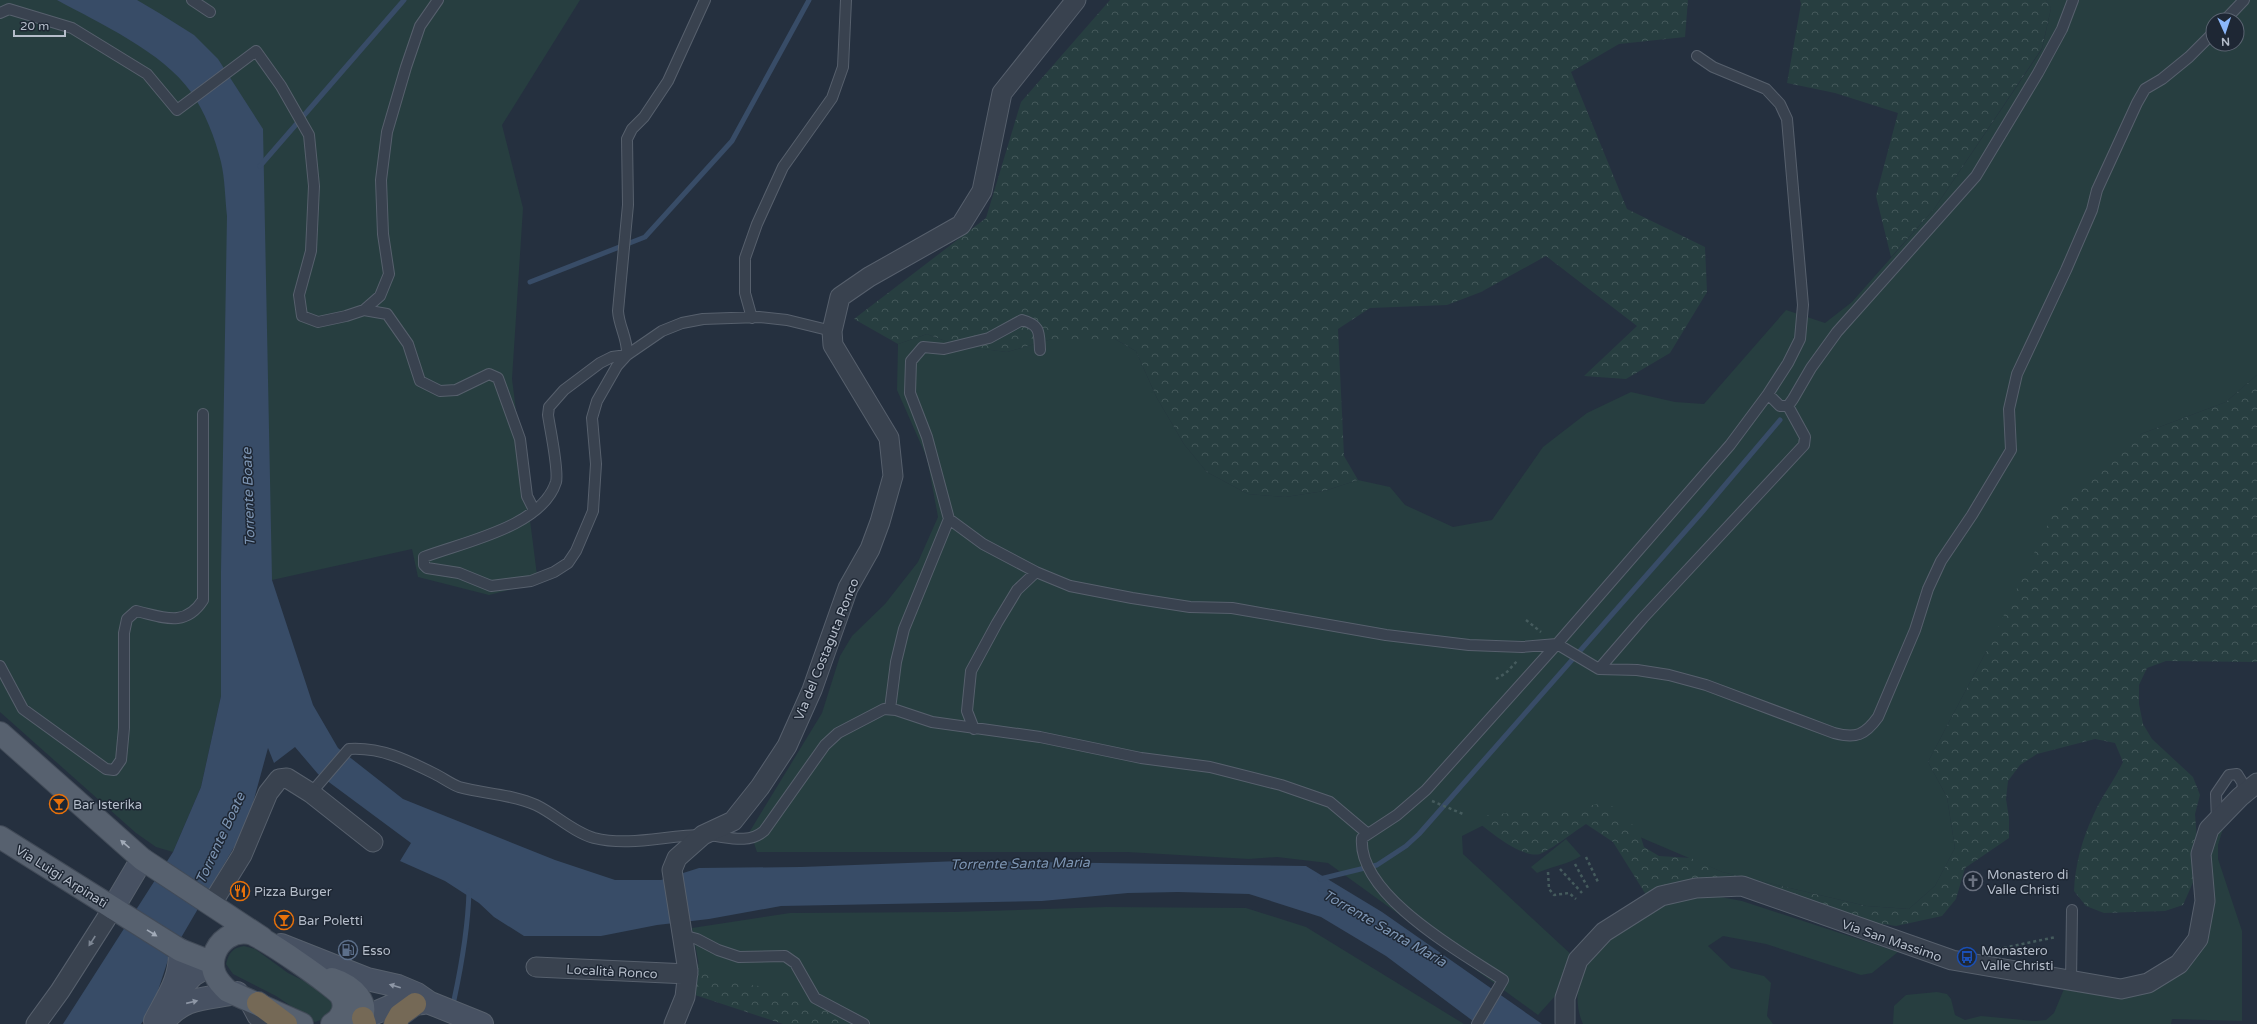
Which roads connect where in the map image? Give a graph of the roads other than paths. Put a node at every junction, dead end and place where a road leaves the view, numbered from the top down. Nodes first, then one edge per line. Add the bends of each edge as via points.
1 (192, 0) edge
2 (438, 0) edge
3 (705, 0) edge
4 (846, 0) edge
5 (1076, 0) edge
6 (2073, 0) edge
7 (2244, 0) edge
8 (6, 7) edge
9 (210, 12) dead end
10 (2233, 12) edge
11 (2205, 41) edge
12 (1697, 56) dead end
13 (364, 310) junction
14 (752, 318) junction
15 (832, 332) junction
16 (1040, 350) dead end
17 (627, 355) junction
18 (1768, 394) junction
19 (1788, 406) junction
20 (203, 414) dead end
21 (534, 510) junction
22 (949, 519) junction
23 (1036, 572) junction
24 (1561, 647) junction
25 (0, 666) edge
26 (1595, 667) junction
27 (890, 710) junction
28 (974, 729) junction
29 (0, 733) edge
30 (0, 743) edge
31 (21, 753) junction
32 (2251, 788) edge
33 (311, 793) junction
34 (1368, 834) junction
35 (703, 835) junction
36 (0, 837) edge
37 (373, 842) dead end
38 (148, 864) junction
39 (209, 904) junction
40 (2072, 910) dead end
41 (119, 912) junction
42 (682, 934) junction
43 (262, 938) junction
44 (180, 950) junction
45 (213, 963) junction
46 (536, 967) dead end
47 (688, 974) junction
48 (317, 975) junction
49 (2071, 982) junction
50 (248, 998) junction
51 (435, 1007) junction
52 (159, 1018) edge
53 (285, 1022) edge
54 (362, 1022) edge
55 (1563, 1023) edge
56 (36, 1024) edge
57 (315, 1024) edge
58 (332, 1024) edge
59 (394, 1024) edge
60 (482, 1024) edge
61 (674, 1024) edge
62 (864, 1024) edge
63 (1477, 1024) edge

1 - 9 lane
2 - 13 lane via 420,26 387,132 381,180 383,234 389,274 380,296
3 - 17 lane via 668,81 627,139 628,206 618,311 618,322 628,343
4 - 14 lane via 843,67 832,98 783,167 757,224 745,258 745,293
5 - 15 street, Via del Costaguta Ronco via 1002,93 982,191 960,225 869,277 840,297
6 - 19 lane via 2062,29 2038,73 1976,176 1837,332
7 - 10 lane
8 - 13 lane via 72,28 147,74 177,110 256,51 310,134 314,186 311,250 299,295 302,316 318,322
11 - 26 lane via 2162,79 2145,89 2137,103 2097,190 2092,210 2066,270 2017,374 2009,409 2011,450 1941,561 1928,589 1915,630 1878,717 1871,727 1859,735 1849,737 1706,685 1669,675
12 - 18 lane via 1713,67 1766,89 1780,104 1787,119 1803,305 1800,338
13 - 21 lane via 387,314 408,344 420,381 440,392 456,390 489,374 498,378 520,439 527,496
14 - 15 lane via 786,320
14 - 17 lane via 702,319 682,323 662,331
15 - 35 street, Via del Costaguta Ronco via 832,345 889,438 893,476 870,549 848,588 812,690 787,746 760,787 733,821
16 - 22 lane via 1038,330 1033,323 1022,320 989,338 944,349 923,347 911,361 910,393 927,437
17 - 21 lane via 612,357 600,363 564,390 549,407 556,481 542,504
17 - 21 lane via 603,388 592,418 596,464 593,511 576,551 568,563 532,581 491,586 459,573 427,568 424,564 424,557 498,532
18 - 19 lane via 1780,406
18 - 24 lane via 1730,444
19 - 26 lane via 1805,437 1804,445
20 - 25 lane via 203,600 195,612 186,617 174,619 136,612 127,619 124,633 124,728 121,760 114,770 106,769 23,709
22 - 23 lane via 984,544
22 - 27 lane via 904,629 896,662
23 - 24 lane via 1070,586 1190,607 1232,608 1386,635 1469,645
23 - 28 lane via 1017,590 971,671 967,711
24 - 26 lane
24 - 34 lane via 1426,790 1398,814
27 - 28 lane via 932,722
27 - 35 lane via 884,709 871,714 838,733 825,745 757,837 734,839
28 - 34 lane via 1040,737 1141,758 1210,767 1281,785 1330,802
29 - 31 main road
30 - 31 street
38 -> 31 main road
32 - 49 street, Via San Massimo via 2209,829 2201,854 2205,901 2198,939 2179,964 2148,983 2121,989
33 - 35 lane via 349,749 365,748 413,763 458,786 535,805 594,838 641,842
33 - 37 street
33 - 39 street via 287,778 279,779 268,793 242,855
34 - 63 lane via 1362,838 1361,849 1375,879 1406,914 1503,980
35 - 42 street, Via del Costaguta Ronco via 677,858 672,870
36 - 41 main road, Via Luigi Arpinati
38 - 39 main road
38 - 41 street
39 - 43 main road
40 - 49 lane
41 -> 44 main road, Via Luigi Arpinati
41 -> 56 street
42 - 47 street
42 - 62 lane via 739,957 785,956 795,963 815,998
43 - 45 main road via 243,932 229,936 217,948
43 - 48 main road
51 -> 43 street via 417,994 398,986 367,979
44 - 45 main road, Via Luigi Arpinati
44 - 52 street via 181,966 178,977
45 - 50 main road via 220,984
45 - 52 street via 193,975
46 - 47 street, Località Ronco
47 - 61 street via 685,997
48 - 54 main road via 343,982 354,989 364,1007
48 - 58 main road via 339,993 343,1000 343,1012
49 - 55 street, Via San Massimo via 1952,960 1742,886 1696,888 1661,896 1604,932 1578,960 1565,998
52 -> 50 street via 183,1004
50 - 53 highway
51 - 54 street via 391,1006
51 - 59 highway via 400,1015
51 - 60 street
53 - 57 main road

